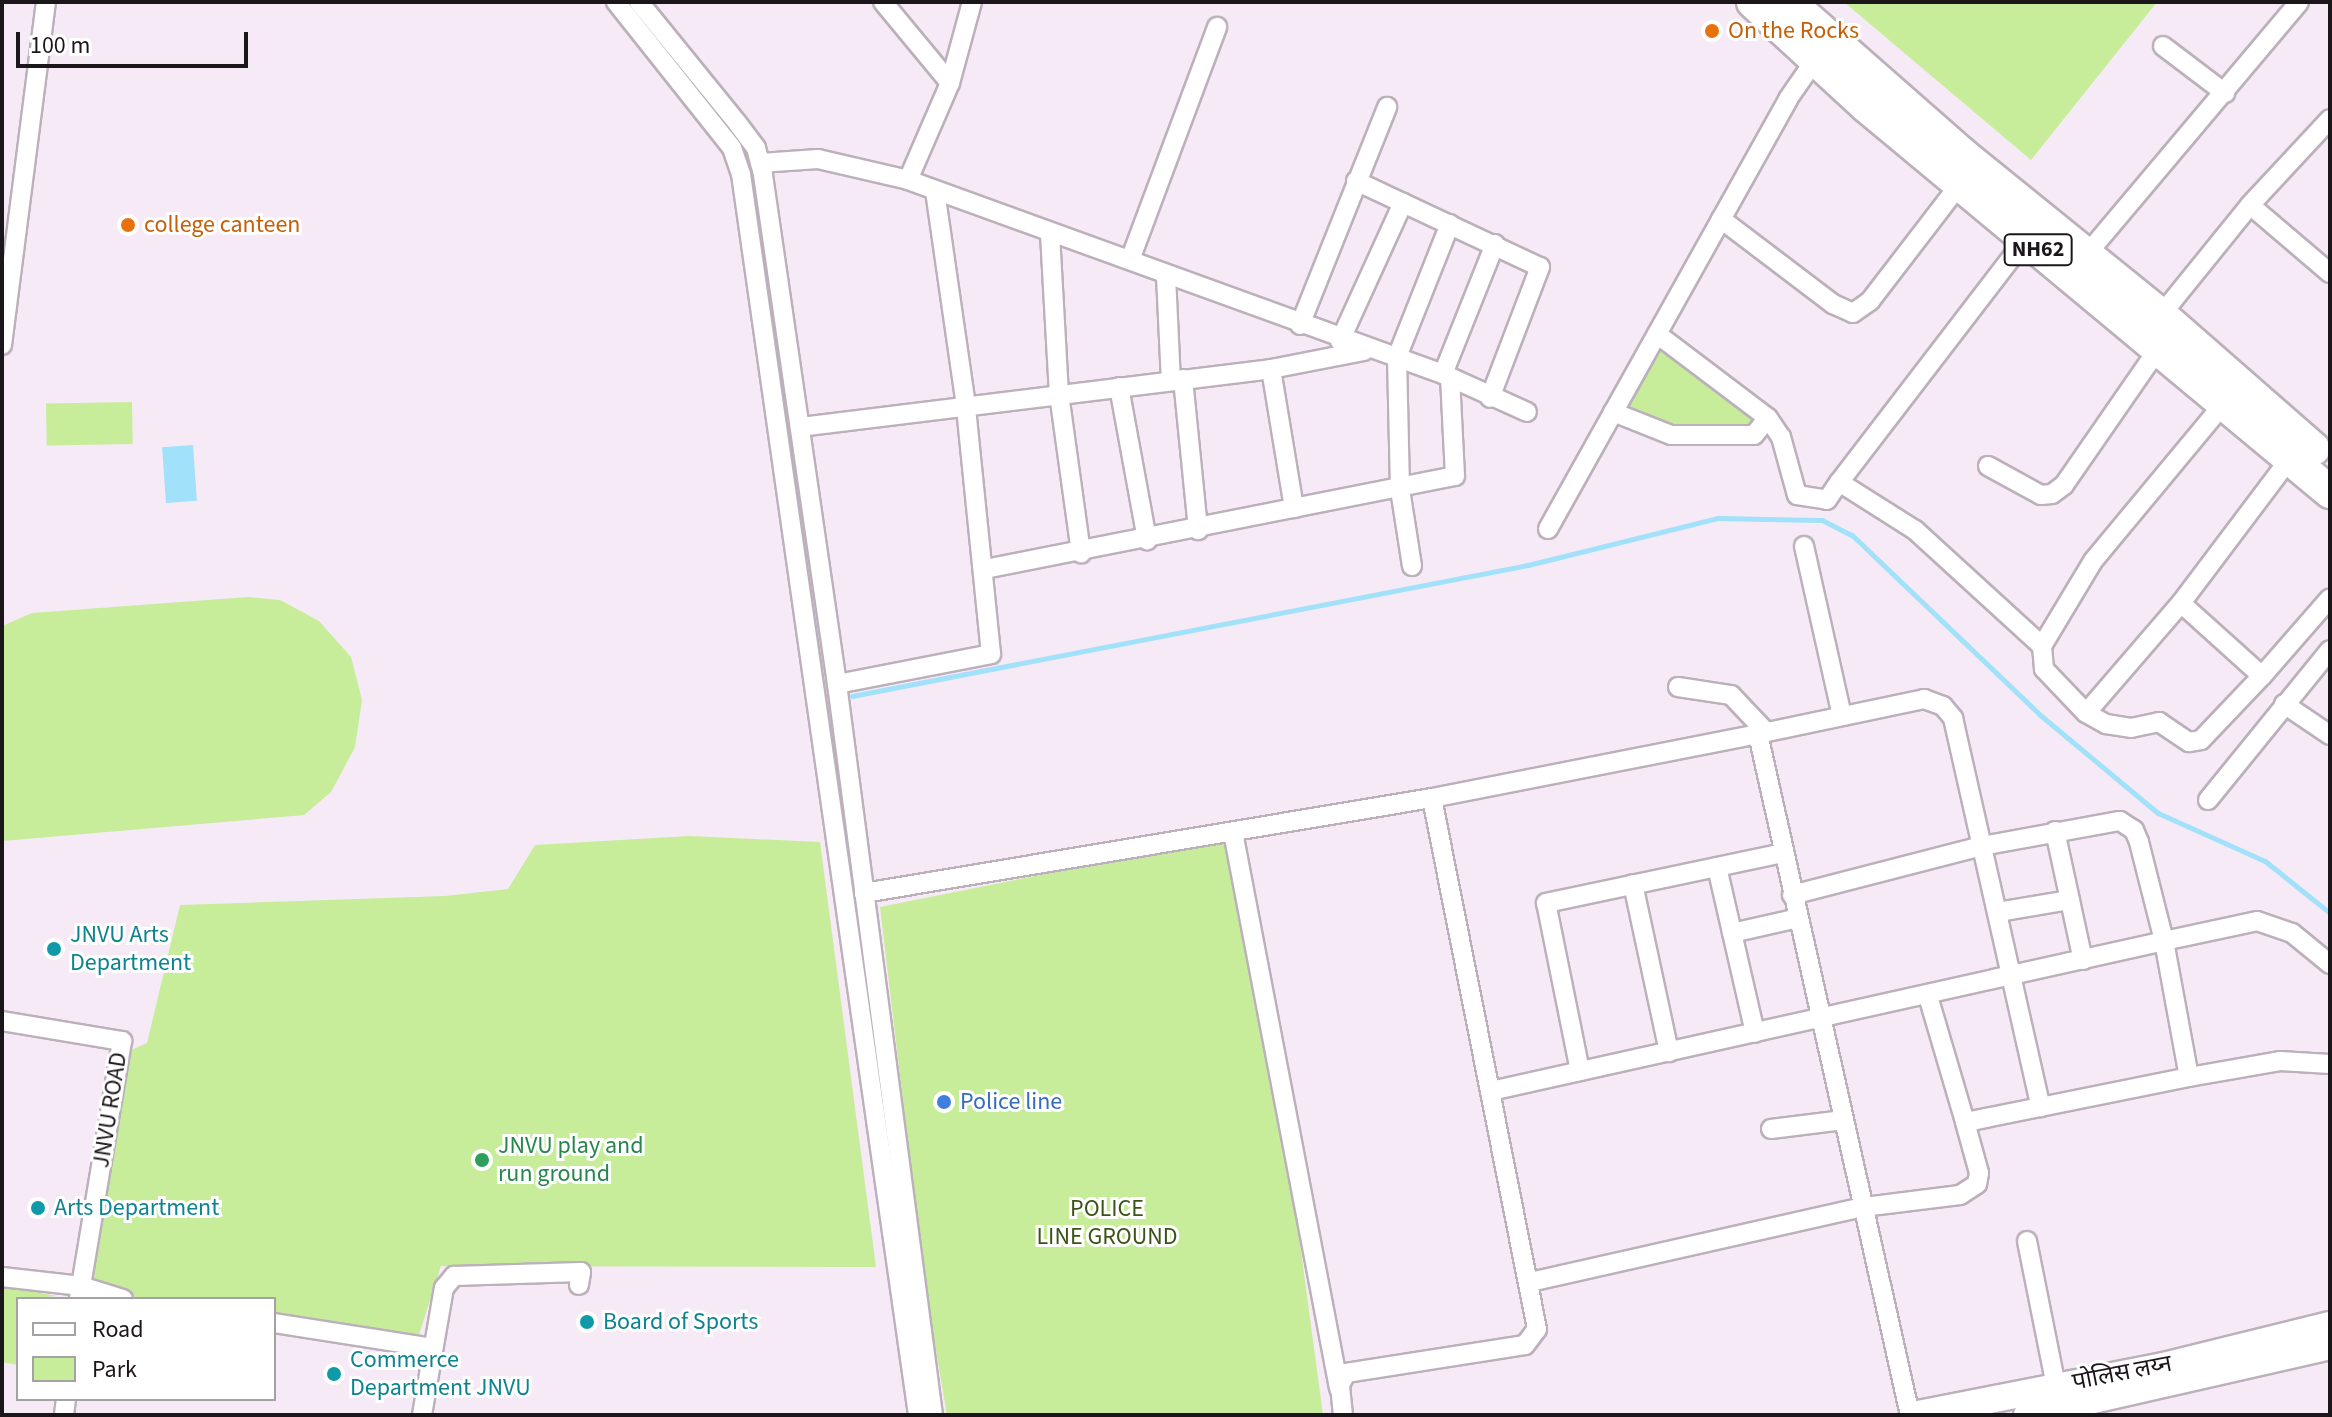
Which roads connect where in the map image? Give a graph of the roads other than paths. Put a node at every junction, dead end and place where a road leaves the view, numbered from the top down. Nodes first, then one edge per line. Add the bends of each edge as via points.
1 (46, 2) edge
2 (616, 2) edge
3 (639, 2) edge
4 (883, 2) edge
5 (972, 2) edge
6 (1753, 2) edge
7 (1789, 2) edge
8 (2299, 2) edge
9 (1217, 27) dead end
10 (2163, 46) dead end
11 (1815, 60) junction
12 (950, 83) junction
13 (2225, 93) junction
14 (1387, 107) dead end
15 (2327, 129) edge
16 (760, 163) junction
17 (908, 180) junction
18 (1356, 181) junction
19 (1959, 185) junction
20 (935, 190) junction
21 (1403, 203) junction
22 (2250, 205) junction
23 (1721, 219) junction
24 (1450, 224) junction
25 (1050, 234) junction
26 (2025, 240) junction
27 (1495, 244) junction
28 (2087, 254) junction
29 (1130, 260) junction
30 (2330, 273) edge
31 (1166, 276) junction
32 (2161, 315) junction
33 (1300, 325) junction
34 (1657, 334) junction
35 (1340, 341) junction
36 (2, 345) edge
37 (2158, 349) junction
38 (1367, 350) junction
39 (1397, 357) junction
40 (1271, 369) junction
41 (1447, 376) junction
42 (1177, 380) junction
43 (1119, 387) junction
44 (1059, 394) junction
45 (1490, 398) junction
46 (2225, 402) junction
47 (966, 406) junction
48 (1527, 412) dead end
49 (1613, 412) junction
50 (1768, 418) junction
51 (800, 427) junction
52 (2291, 457) junction
53 (2330, 463) edge
54 (1988, 466) dead end
55 (1839, 482) junction
56 (1400, 489) junction
57 (2330, 492) edge
58 (1294, 508) junction
59 (1548, 529) dead end
60 (1198, 530) junction
61 (1147, 540) junction
62 (1804, 546) dead end
63 (1081, 553) junction
64 (1412, 566) dead end
65 (985, 569) junction
66 (2330, 598) edge
67 (2181, 603) junction
68 (2042, 646) junction
69 (2330, 650) edge
70 (2262, 676) junction
71 (837, 684) junction
72 (1678, 687) dead end
73 (2284, 704) junction
74 (2086, 713) junction
75 (1842, 716) junction
76 (1762, 733) junction
77 (2330, 735) edge
78 (1432, 798) junction
79 (2208, 800) dead end
80 (2055, 831) junction
81 (1233, 832) junction
82 (1982, 846) junction
83 (1784, 853) junction
84 (1717, 867) junction
85 (1633, 884) junction
86 (864, 893) junction
87 (1792, 895) junction
88 (2070, 900) junction
89 (1998, 912) junction
90 (1798, 918) junction
91 (1732, 933) junction
92 (2164, 941) junction
93 (2083, 960) junction
94 (2330, 964) edge
95 (2012, 977) junction
96 (1928, 996) junction
97 (1821, 1019) junction
98 (2, 1021) edge
99 (1755, 1033) junction
100 (1669, 1052) junction
101 (2330, 1064) edge
102 (1580, 1071) junction
103 (2189, 1077) junction
104 (1491, 1091) junction
105 (2041, 1107) junction
106 (1843, 1120) junction
107 (1965, 1122) junction
108 (1771, 1129) dead end
109 (1863, 1207) junction
110 (2027, 1241) dead end
111 (2, 1277) edge
112 (1531, 1282) junction
113 (579, 1285) dead end
114 (80, 1293) edge
115 (109, 1297) edge
116 (276, 1323) edge
117 (2330, 1325) edge
118 (2330, 1346) edge
119 (433, 1348) junction
120 (2056, 1386) junction
121 (1340, 1394) junction
122 (1946, 1411) edge
123 (422, 1415) edge
124 (918, 1415) edge
125 (933, 1415) edge
126 (1343, 1415) edge
127 (1912, 1415) edge
128 (2027, 1415) edge

1 - 36 street
2 - 124 street via 732,148 741,174
3 - 16 street via 738,124
4 - 12 street
5 - 12 street
6 - 11 highway, NH62
7 - 28 highway, NH62 via 1962,154
8 - 13 street
9 - 29 street
10 - 13 street
11 - 19 highway, NH62
11 - 23 street
12 - 17 street
13 - 28 street
14 - 18 street
15 - 22 street
16 - 17 street via 818,159
16 - 51 street
17 - 20 street
18 - 21 street
18 - 33 street
19 - 23 street via 1870,301 1853,313 1833,304
19 - 26 highway, NH62
20 - 25 street
20 - 47 street
21 - 24 street
21 - 35 street
22 - 30 street
22 - 32 street
23 - 34 street
24 - 27 street
24 - 39 street
25 - 29 street
25 - 44 street
26 - 37 highway, NH62
26 - 55 street
27 - 41 street
27 - 45 street via 1540,267
28 - 32 highway, NH62
29 - 31 street
31 - 33 street
31 - 42 street
32 - 53 highway, NH62
33 - 35 street
34 - 49 street
34 - 50 street
35 - 38 street
37 - 46 highway, NH62
37 - 54 street via 2064,485 2052,494 2041,495
38 - 39 street
38 - 40 street
39 - 41 street
39 - 56 street
40 - 42 street
40 - 58 street
41 - 45 street
41 - 56 street via 1455,476
42 - 43 street
42 - 60 street
43 - 44 street
43 - 61 street
44 - 47 street
44 - 63 street
45 - 48 street
46 - 52 highway, NH62
46 - 68 street via 2093,561
47 - 51 street
47 - 65 street
49 - 50 street via 1671,435 1754,435
49 - 59 street
50 - 55 street via 1781,437 1797,495 1827,500
51 - 71 street
52 - 57 highway, NH62
52 - 67 street
55 - 68 street via 1915,530
56 - 58 street
56 - 64 street
58 - 60 street
60 - 61 street
61 - 63 street
62 - 75 street
63 - 65 street
65 - 71 street via 991,654
66 - 70 street
67 - 70 street
67 - 74 street
68 - 74 street via 2044,669
69 - 73 street
70 - 74 street via 2201,740 2189,742 2159,722 2131,728 2106,724
71 - 86 street
72 - 76 street via 1731,695
73 - 77 street
73 - 79 street
75 - 76 street
75 - 82 street via 1924,699 1943,706 1953,718
76 - 78 street
76 - 83 street
78 - 81 street
78 - 104 street
80 - 82 street
80 - 88 street
80 - 92 street via 2120,821 2134,830
81 - 86 street
81 - 121 street
82 - 87 street
82 - 89 street
83 - 84 street
83 - 87 street
84 - 85 street
84 - 91 street
85 - 100 street
85 - 102 street via 1546,903
86 - 125 street
87 - 90 street
88 - 89 street
88 - 93 street
89 - 95 street
90 - 91 street
90 - 97 street
91 - 99 street
92 - 93 street
92 - 94 street via 2257,921 2292,933
92 - 103 street
93 - 95 street
95 - 96 street
95 - 105 street
96 - 97 street
96 - 107 street
97 - 99 street
97 - 106 street
98 - 114 street, JNVU ROAD via 122,1041
99 - 100 street
100 - 102 street
101 - 103 street via 2280,1061
102 - 104 street
103 - 105 street
104 - 112 street
105 - 107 street
106 - 108 street
106 - 109 street
107 - 109 street via 1979,1173 1970,1190
109 - 112 street
109 - 127 street
110 - 120 street
111 - 114 street
112 - 121 street via 1537,1329 1525,1345 1346,1373
113 - 119 street via 581,1272 454,1276 444,1288
114 - 115 street
116 - 119 street
117 - 120 street, पोलिस लय्न
118 - 128 street
119 - 123 street
120 - 122 street, पोलिस लय्न
121 - 126 street
122 - 127 street, पोलिस लय्न

